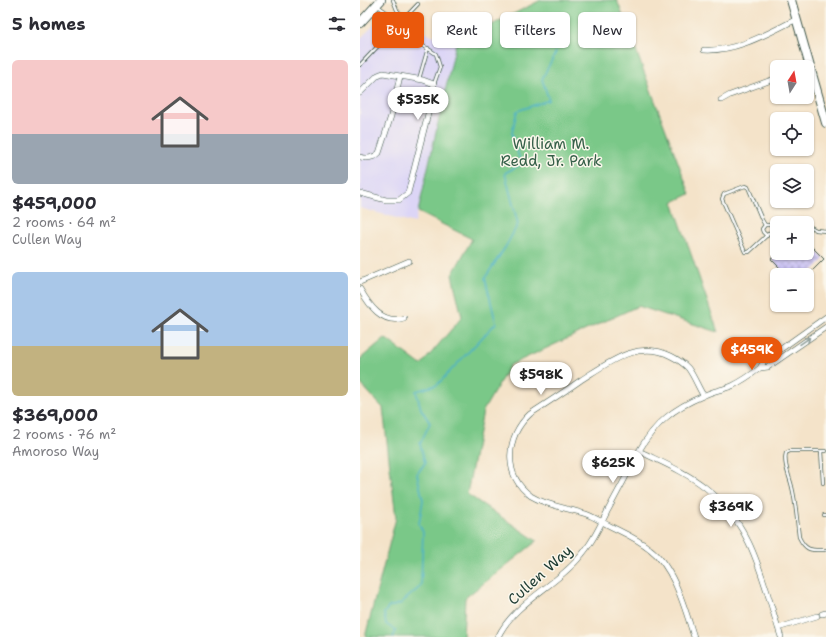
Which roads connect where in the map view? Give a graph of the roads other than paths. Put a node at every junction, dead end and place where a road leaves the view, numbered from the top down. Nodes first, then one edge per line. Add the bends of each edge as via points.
1 (393, 0) edge
2 (791, 0) edge
3 (379, 3) edge
4 (418, 4) dead end
5 (389, 12) edge
6 (399, 12) edge
7 (410, 12) edge
8 (797, 19) junction
9 (360, 23) edge
10 (424, 45) edge
11 (376, 48) edge
12 (428, 48) junction
13 (704, 50) dead end
14 (807, 60) edge
15 (360, 65) edge
16 (400, 76) junction
17 (419, 79) junction
18 (770, 81) edge
19 (814, 83) edge
20 (434, 84) junction
21 (360, 93) edge
22 (721, 100) dead end
23 (826, 123) edge
24 (360, 157) edge
25 (360, 193) edge
26 (765, 225) junction
27 (770, 225) edge
28 (814, 229) edge
29 (826, 231) edge
30 (770, 233) edge
31 (767, 236) junction
32 (409, 261) dead end
33 (360, 282) edge
34 (360, 288) edge
35 (404, 318) dead end
36 (826, 318) edge
37 (826, 327) edge
38 (760, 368) junction
39 (703, 395) junction
40 (639, 451) junction
41 (821, 451) junction
42 (826, 451) edge
43 (824, 483) dead end
44 (602, 522) junction
45 (826, 550) edge
46 (822, 614) edge
47 (778, 628) junction
48 (498, 637) edge
49 (694, 637) edge
50 (781, 637) edge

1 - 6 lane
2 - 8 main road
3 - 5 lane
3 - 9 main road
4 - 7 lane
8 - 13 street via 757,40 714,51
8 - 14 main road
10 - 12 lane
11 - 15 lane
12 - 17 lane
12 - 20 lane via 436,54 440,67
16 - 17 street
16 - 21 street via 383,73 378,75
16 - 24 street via 379,153 376,156
17 - 20 street
18 - 22 street
19 - 23 main road
20 - 25 street via 434,94 408,193 399,200 386,200
26 - 27 lane
26 - 31 lane via 762,229
26 - 31 lane via 748,187 722,196 745,252 749,252
28 - 29 lane
30 - 31 lane
32 - 33 street
34 - 35 street via 380,315 392,320
36 - 38 street, Cullen Way via 764,361
38 -> 37 street, Cullen Way via 768,367
38 - 39 street, Cullen Way via 742,381
39 - 40 street, Cullen Way via 666,417
39 - 44 street via 688,369 678,359 665,352 641,350 613,360 521,422 515,432 510,455 516,478 524,488 544,502 586,514
40 - 44 street, Cullen Way
40 - 47 street via 705,487 735,518 757,562
41 - 42 lane
41 - 43 lane
41 - 45 lane via 790,451 785,456 802,544 812,550
44 - 48 street, Cullen Way via 592,542 578,560 517,611 506,622
44 - 49 street via 639,542 661,559 669,569
46 - 47 street
47 - 50 street

